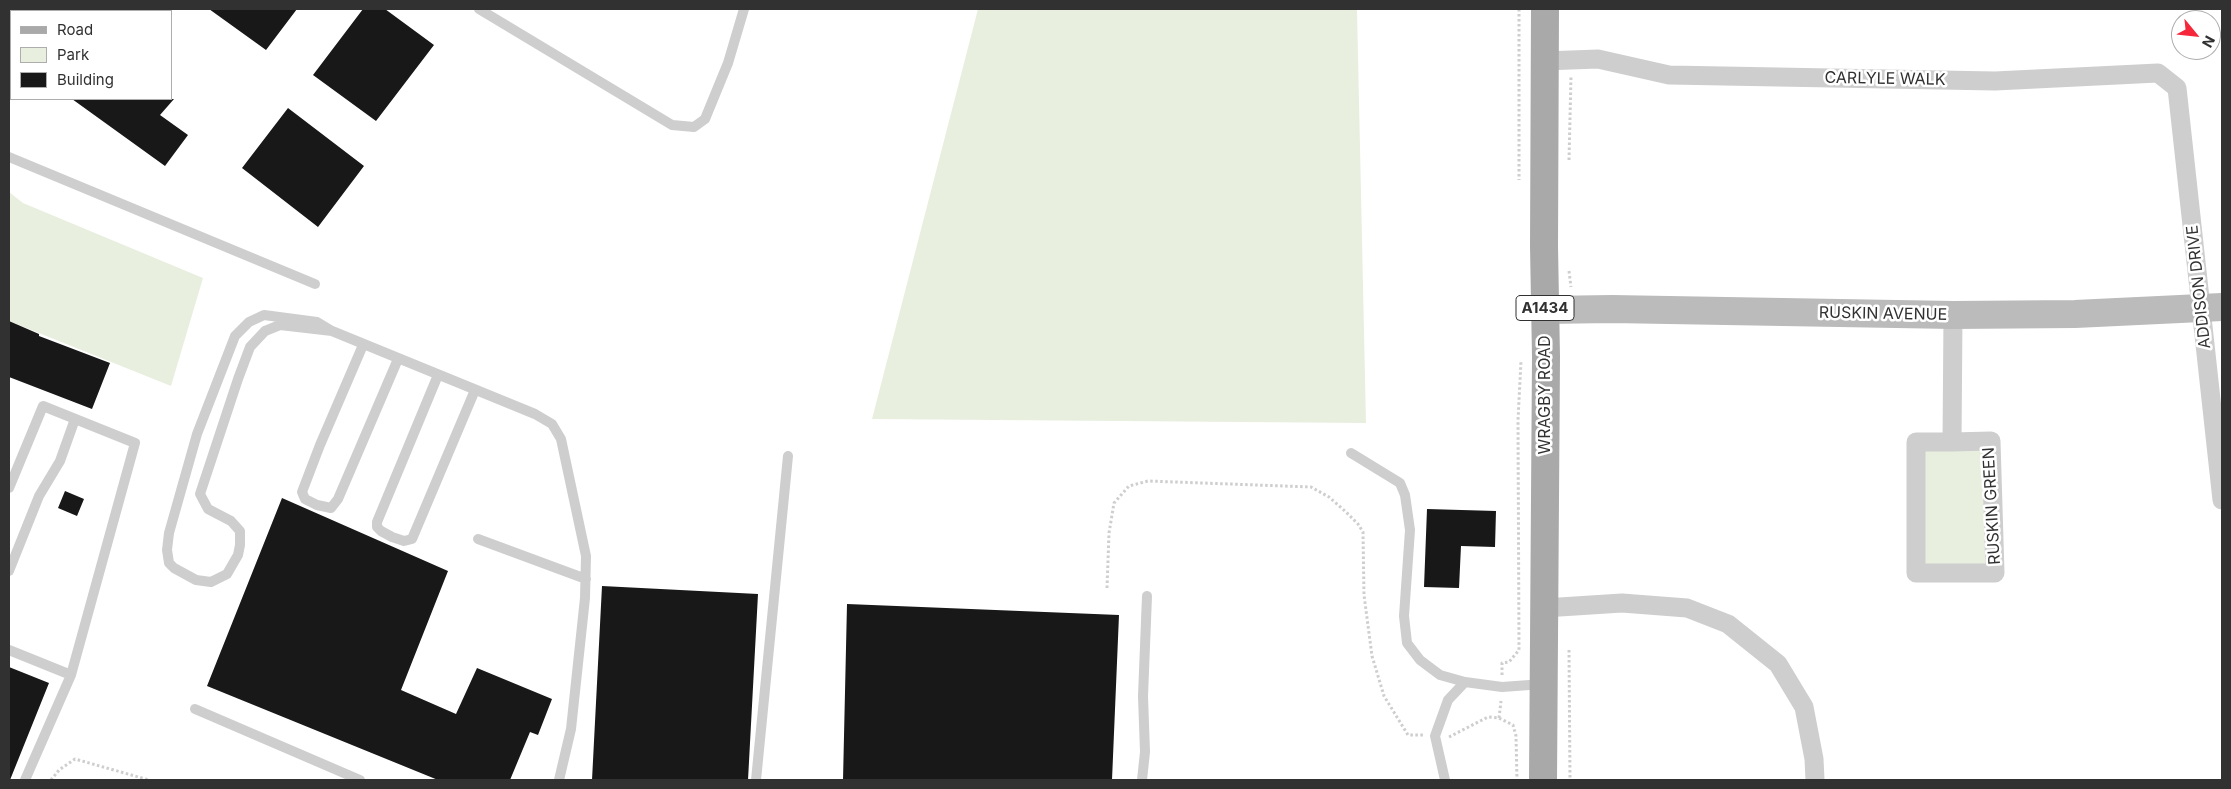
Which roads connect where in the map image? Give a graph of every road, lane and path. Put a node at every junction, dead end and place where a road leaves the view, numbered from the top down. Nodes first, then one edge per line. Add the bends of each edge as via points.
1 (479, 9) edge
2 (744, 9) edge
3 (1519, 9) edge
4 (1545, 9) edge
5 (1544, 61) junction
6 (1571, 73) dead end
7 (2182, 133) joint
8 (9, 157) edge
9 (1569, 162) dead end
10 (1519, 186) dead end
11 (1569, 269) dead end
12 (315, 284) dead end
13 (1573, 296) dead end
14 (2212, 307) edge
15 (1544, 310) junction
16 (1953, 315) junction
17 (332, 331) junction
18 (363, 345) junction
19 (398, 359) junction
20 (1521, 360) dead end
21 (438, 375) junction
22 (476, 390) junction
23 (75, 419) junction
24 (1952, 442) junction
25 (1351, 453) dead end
26 (788, 456) dead end
27 (9, 488) edge
28 (2222, 500) edge
29 (478, 539) dead end
30 (9, 571) edge
31 (586, 578) junction
32 (1107, 588) dead end
33 (1147, 596) dead end
34 (1544, 608) junction
35 (1569, 642) dead end
36 (9, 650) edge
37 (1502, 663) dead end
38 (71, 675) junction
39 (1465, 682) junction
40 (1543, 684) junction
41 (195, 709) dead end
42 (1435, 736) junction
43 (25, 780) edge
44 (51, 780) edge
45 (149, 780) edge
46 (360, 780) edge
47 (559, 780) edge
48 (756, 780) edge
49 (1142, 780) edge
50 (1445, 780) edge
51 (1517, 780) edge
52 (1543, 780) edge
53 (1570, 780) edge
54 (1815, 780) edge

1 - 2 lane via 672,125 694,127 705,119 728,63
3 - 10 path
4 - 5 main road, WRAGBY ROAD / A1434
5 - 7 street, CARLYLE WALK via 1598,59 1669,75 1995,81 2158,73 2177,88
5 - 15 main road, WRAGBY ROAD / A1434
6 - 9 path
7 - 14 street, ADDISON DRIVE
8 - 12 lane
11 - 13 path
14 - 16 main road, RUSKIN AVENUE via 2075,314
14 - 28 street, ADDISON DRIVE
15 - 16 main road, RUSKIN AVENUE
15 - 34 main road, WRAGBY ROAD / A1434
16 - 24 street
17 - 17 lane via 280,325 265,331 250,347 200,494 208,509 231,521 240,531 238,555 227,574 211,582 196,580 174,568 169,563 167,550 169,533 197,434 235,336 249,322 264,315 317,322
17 - 18 lane
18 - 19 lane
18 - 19 lane via 303,488 302,496 317,505 331,508 338,499
19 - 21 lane
20 - 37 path via 1518,650 1509,662
21 - 22 lane
21 - 22 lane via 377,522 381,531 404,542 412,539 421,520
22 - 31 lane via 535,414 552,424 561,439 586,556
23 - 27 lane via 43,406
23 - 30 lane via 60,461 39,496
23 - 38 lane via 135,443
24 - 24 street, RUSKIN GREEN via 1991,441 1995,573 1916,573 1916,442
25 - 39 lane via 1400,483 1405,495 1410,530 1404,616 1407,642 1420,660 1440,675
26 - 48 lane
29 - 31 lane
31 - 47 lane via 571,729
32 - 42 path via 1108,533 1114,504 1129,486 1148,481 1311,487 1329,498 1363,532 1364,595 1372,656 1384,696 1408,735
33 - 49 lane
34 - 40 main road, WRAGBY ROAD / A1434
34 - 54 street via 1622,603 1687,608 1728,624 1778,664 1804,707
35 - 53 path
36 - 38 lane
38 - 43 lane
39 - 40 lane via 1502,687
39 - 42 lane via 1448,700
40 - 52 main road, WRAGBY ROAD / A1434
41 - 46 lane
42 - 50 lane
42 - 51 path via 1452,737 1488,717 1513,725
44 - 45 path via 75,759

